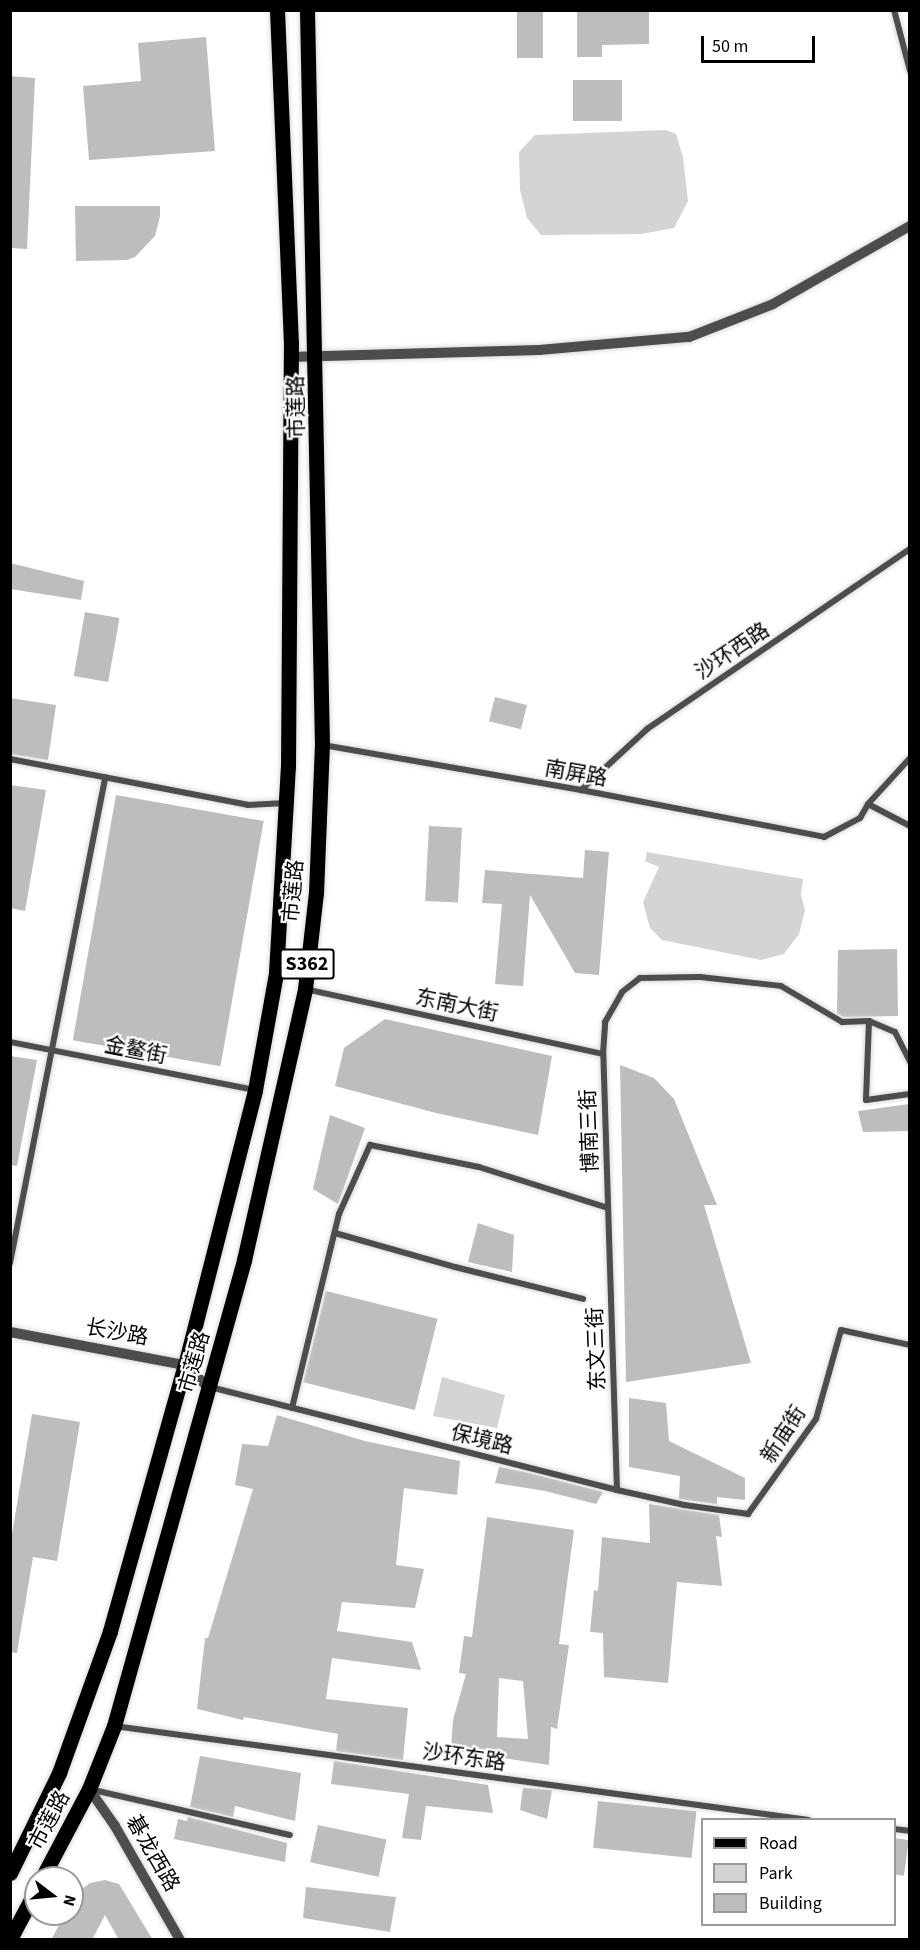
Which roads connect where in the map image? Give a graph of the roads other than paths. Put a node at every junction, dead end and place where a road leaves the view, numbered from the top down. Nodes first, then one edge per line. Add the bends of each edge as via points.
1 (277, 10) edge
2 (307, 10) edge
3 (894, 10) edge
4 (909, 71) edge
5 (909, 226) edge
6 (291, 357) junction
7 (316, 357) junction
8 (909, 549) edge
9 (322, 745) junction
10 (909, 758) edge
11 (10, 759) edge
12 (105, 777) junction
13 (580, 790) junction
14 (286, 803) junction
15 (868, 804) junction
16 (909, 826) edge
17 (305, 989) junction
18 (869, 1021) junction
19 (10, 1042) edge
20 (53, 1050) junction
21 (603, 1054) junction
22 (909, 1062) edge
23 (255, 1090) junction
24 (909, 1094) edge
25 (608, 1208) junction
26 (335, 1233) junction
27 (10, 1263) edge
28 (583, 1299) dead end
29 (10, 1332) edge
30 (909, 1345) edge
31 (185, 1365) junction
32 (208, 1387) junction
33 (292, 1408) junction
34 (617, 1490) junction
35 (748, 1514) joint
36 (114, 1726) junction
37 (89, 1789) junction
38 (794, 1818) edge
39 (290, 1835) dead end
40 (48, 1866) edge
41 (10, 1873) edge
42 (24, 1913) edge
43 (10, 1939) edge
44 (180, 1940) edge

1 - 6 main road, 市莲路 / S362
2 - 7 main road, 市莲路 / S362
3 - 4 street
5 - 7 street via 773,304 689,337 539,350
6 - 7 street
6 - 14 main road, 市莲路 / S362
7 - 9 main road, 市莲路 / S362
8 - 13 street, 沙环西路 via 647,729
9 - 13 street, 南屏路
9 - 17 main road, 市莲路 / S362 via 316,893
10 - 15 street
11 - 12 street
12 - 14 street via 248,805
12 - 20 street
13 - 15 street, 南屏路 via 824,837 860,818
14 - 23 main road, 市莲路 / S362 via 276,973
15 - 16 street
17 - 21 street, 东南大街
17 - 32 main road, 市莲路 / S362 via 244,1260
18 - 21 street, 博南三街 via 842,1022 782,986 700,977 640,978 622,992 604,1022
18 - 22 street via 895,1032
18 - 24 street via 866,1101
19 - 20 street, 金鳌街
20 - 23 street, 金鳌街
20 - 27 street
21 - 25 street, 博南三街
23 - 31 main road, 市莲路 / S362
25 - 26 street via 479,1167 370,1145 339,1214
25 - 34 street, 东文三街
26 - 28 street
26 - 33 street
29 - 31 street, 长沙路
30 - 35 street, 新庙街 via 841,1330 816,1419
31 - 32 street
31 - 41 main road, 市莲路 / S362 via 110,1631 80,1721
32 - 33 street, 保境路
32 - 36 main road, 市莲路 / S362
33 - 34 street, 保境路
34 - 35 street, 保境路
36 - 37 main road, 市莲路 / S362
36 - 38 street, 沙环东路
37 - 39 street
37 - 40 main road, 市莲路 / S362
37 - 44 street, 碁龙西路 via 115,1826
42 - 43 main road

